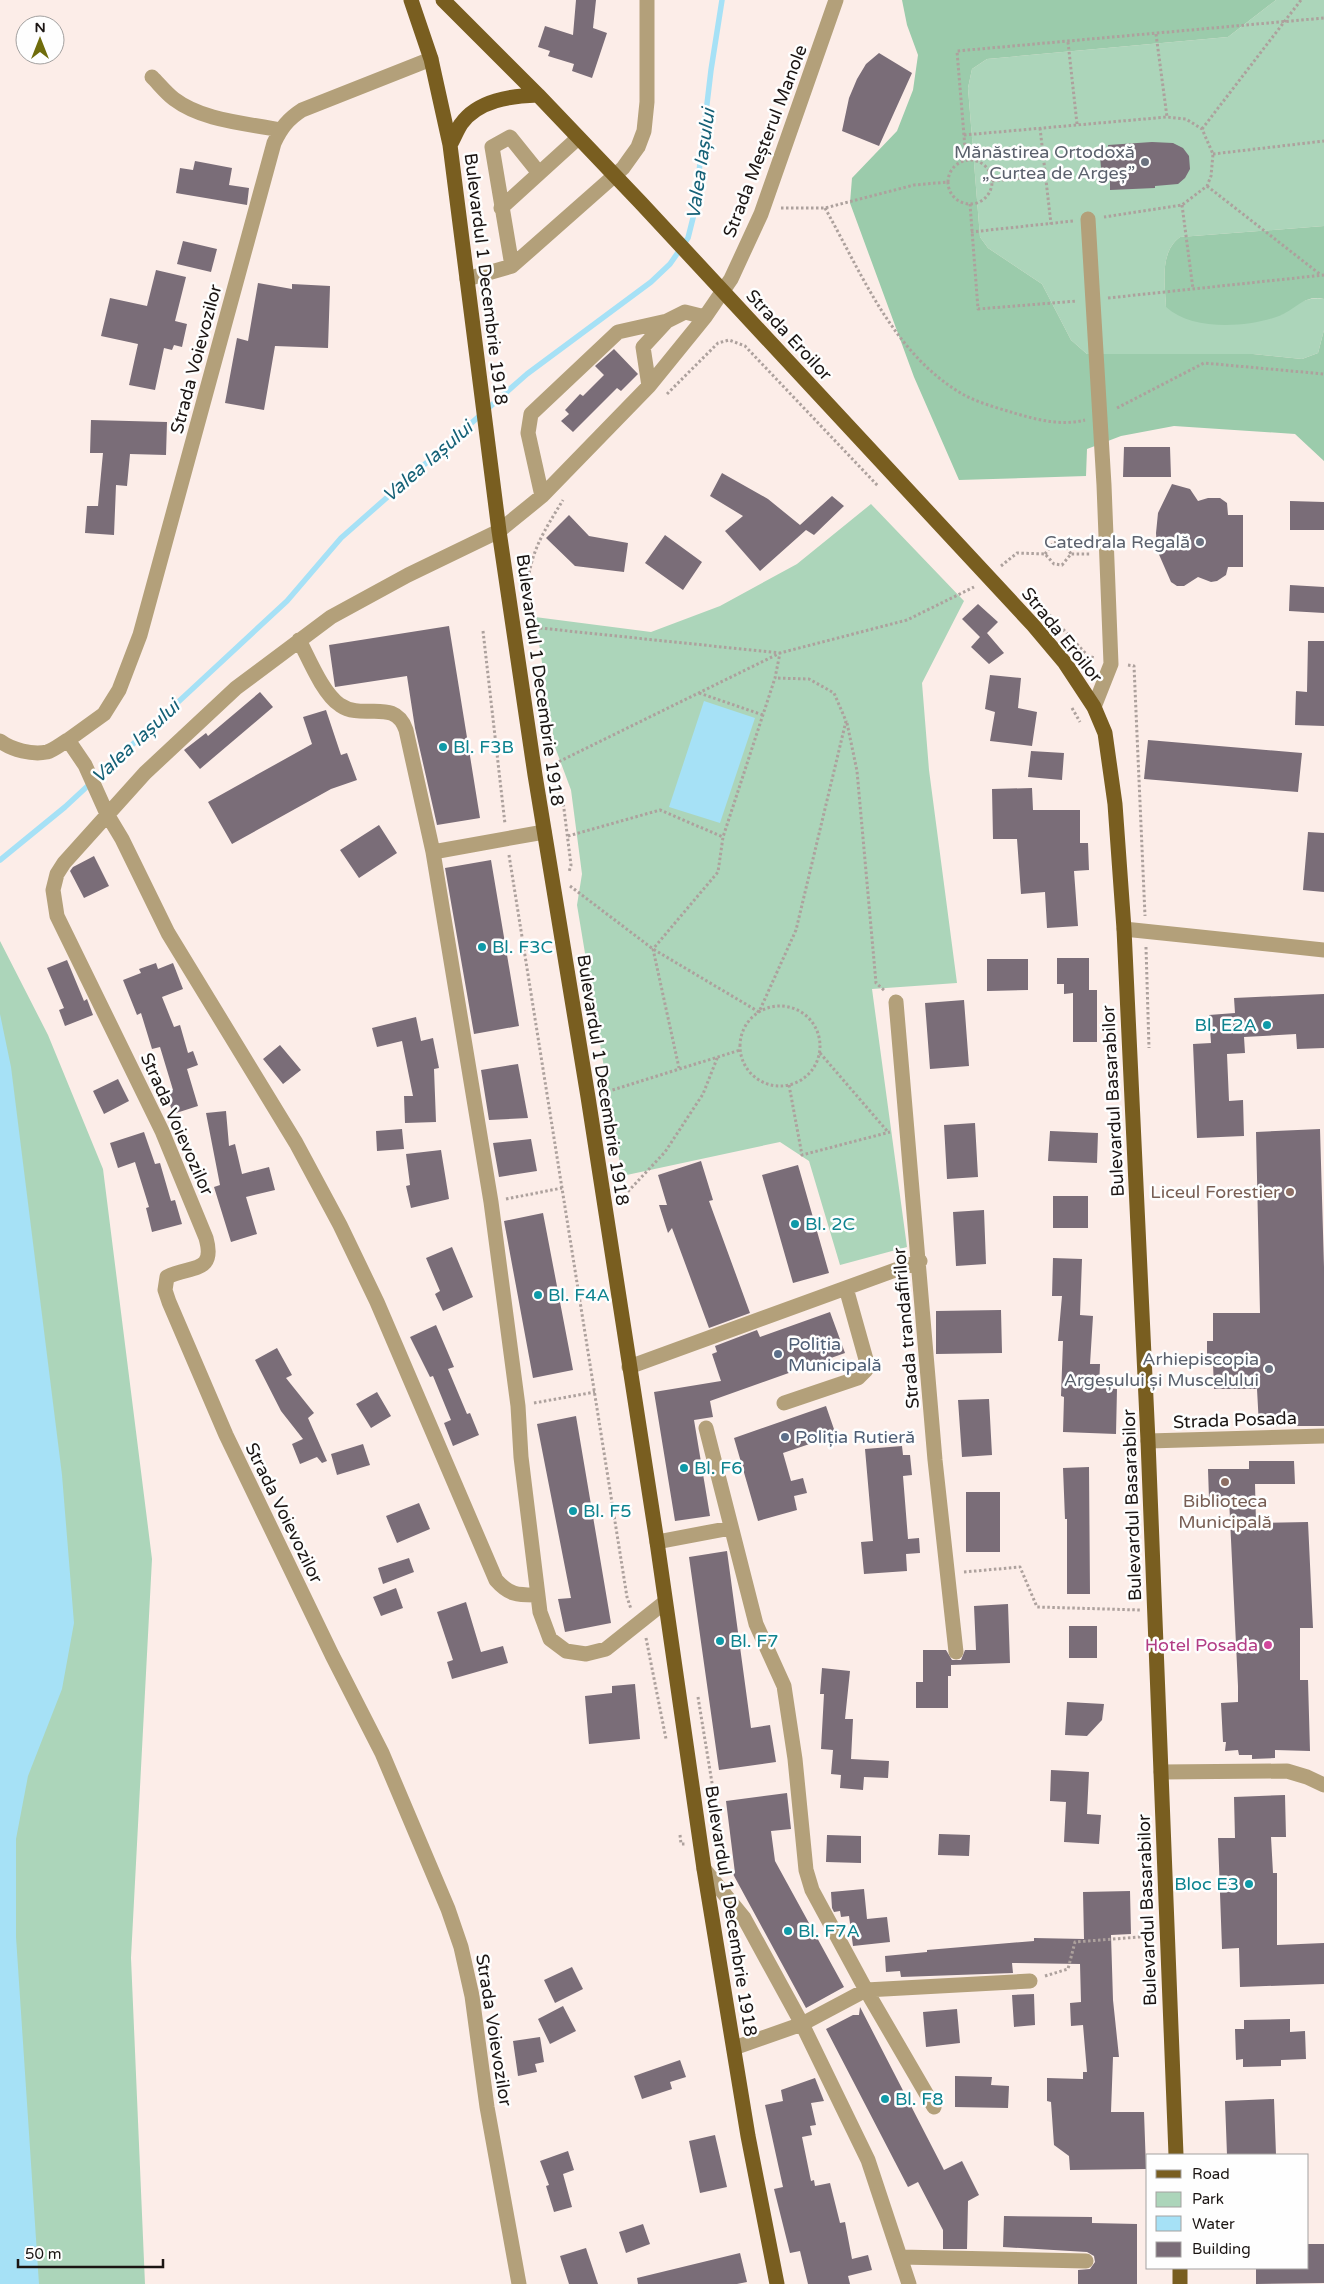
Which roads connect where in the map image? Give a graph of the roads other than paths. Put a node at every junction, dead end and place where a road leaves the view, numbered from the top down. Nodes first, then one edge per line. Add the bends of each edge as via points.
1 (411, 0) edge
2 (443, 0) edge
3 (648, 0) edge
4 (836, 0) edge
5 (432, 59) junction
6 (152, 77) dead end
7 (538, 95) junction
8 (280, 130) junction
9 (578, 138) junction
10 (450, 145) junction
11 (539, 173) junction
12 (614, 176) junction
13 (501, 208) junction
14 (1088, 219) road end
15 (512, 266) junction
16 (467, 279) junction
17 (723, 293) junction
18 (705, 317) junction
19 (668, 321) junction
20 (649, 386) junction
21 (542, 496) junction
22 (499, 531) junction
23 (299, 640) junction
24 (1094, 707) junction
25 (68, 740) junction
26 (0, 741) edge
27 (107, 814) junction
28 (544, 832) junction
29 (433, 852) junction
30 (1124, 929) junction
31 (1324, 950) edge
32 (896, 1002) road end
33 (920, 1261) junction
34 (846, 1288) junction
35 (629, 1367) junction
36 (784, 1403) dead end
37 (706, 1428) dead end
38 (1324, 1436) edge
39 (1148, 1441) junction
40 (731, 1528) junction
41 (657, 1542) junction
42 (538, 1595) junction
43 (665, 1602) junction
44 (956, 1652) dead end
45 (1161, 1772) junction
46 (1324, 1785) edge
47 (704, 1869) junction
48 (1030, 1981) road end
49 (866, 1990) junction
50 (802, 2024) junction
51 (734, 2048) junction
52 (934, 2107) dead end
53 (1176, 2154) edge
54 (900, 2257) junction
55 (1086, 2261) dead end
56 (1180, 2269) edge
57 (519, 2284) edge
58 (777, 2284) edge
59 (909, 2284) edge
60 (1180, 2284) edge

1 - 5 main road, Bulevardul 1 Decembrie 1918
2 - 7 main road, Strada Eroilor
3 - 12 street via 644,131 638,147
4 - 17 street, Strada Meșterul Manole via 763,208
5 - 8 street, Strada Voievozilor via 302,110 289,118
5 - 10 main road, Bulevardul 1 Decembrie 1918
6 - 8 street via 172,98 188,108 209,116
7 - 9 main road, Strada Eroilor
7 - 10 main road via 500,98 481,107 462,123
8 - 25 street, Strada Voievozilor via 140,635 119,690 104,714
9 - 11 street
9 - 12 main road, Strada Eroilor
10 - 16 main road, Bulevardul 1 Decembrie 1918
11 - 13 street
11 - 13 street via 510,137 492,147
12 - 15 street
12 - 17 main road, Strada Eroilor
13 - 15 street
14 - 24 street via 1111,664
15 - 16 street
16 - 22 main road, Bulevardul 1 Decembrie 1918
17 - 18 street, Strada Meșterul Manole
17 - 24 main road, Strada Eroilor via 1033,625 1070,669
18 - 19 street via 685,312
18 - 20 street, Strada Meșterul Manole
19 - 20 street via 643,347
19 - 21 street via 618,332 531,414 528,433
20 - 21 street, Strada Voievozilor
21 - 22 street, Strada Voievozilor
22 - 23 street, Strada Voievozilor via 370,594
22 - 28 main road, Bulevardul 1 Decembrie 1918
23 - 27 street, Strada Voievozilor via 236,688 196,724
23 - 29 street via 331,698 352,711 394,713 402,719
24 - 30 main road, Bulevardul Basarabilor via 1105,733 1110,757
25 - 26 street, Strada Voievozilor via 48,752 14,749
25 - 27 street via 85,765
27 - 42 street via 168,932 296,1143 340,1225 377,1302 496,1580 505,1590 518,1595
27 - 57 street, Strada Voievozilor via 57,874 53,890 57,916 162,1131 206,1238 208,1259 202,1266 168,1277 164,1290 226,1435 382,1753 461,1947 472,1996 487,2107
28 - 29 street
28 - 35 main road, Bulevardul 1 Decembrie 1918
29 - 42 street via 491,1202 518,1406
30 - 31 street
30 - 39 main road, Bulevardul Basarabilor
32 - 33 street, Strada trandafirilor
33 - 34 street
33 - 44 street, Strada trandafirilor
34 - 35 street
34 - 36 street via 867,1363 866,1370 858,1378
35 - 41 main road, Bulevardul 1 Decembrie 1918
37 - 40 street
38 - 39 street, Strada Posada
39 - 45 main road, Bulevardul Basarabilor via 1148,1610
40 - 41 street
40 - 49 street via 756,1624 784,1686 806,1870 812,1890
41 - 43 main road, Bulevardul 1 Decembrie 1918
42 - 43 street via 540,1612 550,1639 566,1651 586,1654 606,1649
43 - 47 main road, Bulevardul 1 Decembrie 1918
45 - 46 street via 1287,1771
45 - 53 main road, Bulevardul Basarabilor
47 - 50 street via 744,1918
47 - 51 main road, Bulevardul 1 Decembrie 1918
48 - 49 street
49 - 50 street
49 - 52 street
50 - 51 street
50 - 54 street via 868,2160
51 - 58 main road, Bulevardul 1 Decembrie 1918
54 - 55 street
54 - 59 street
56 - 60 main road

